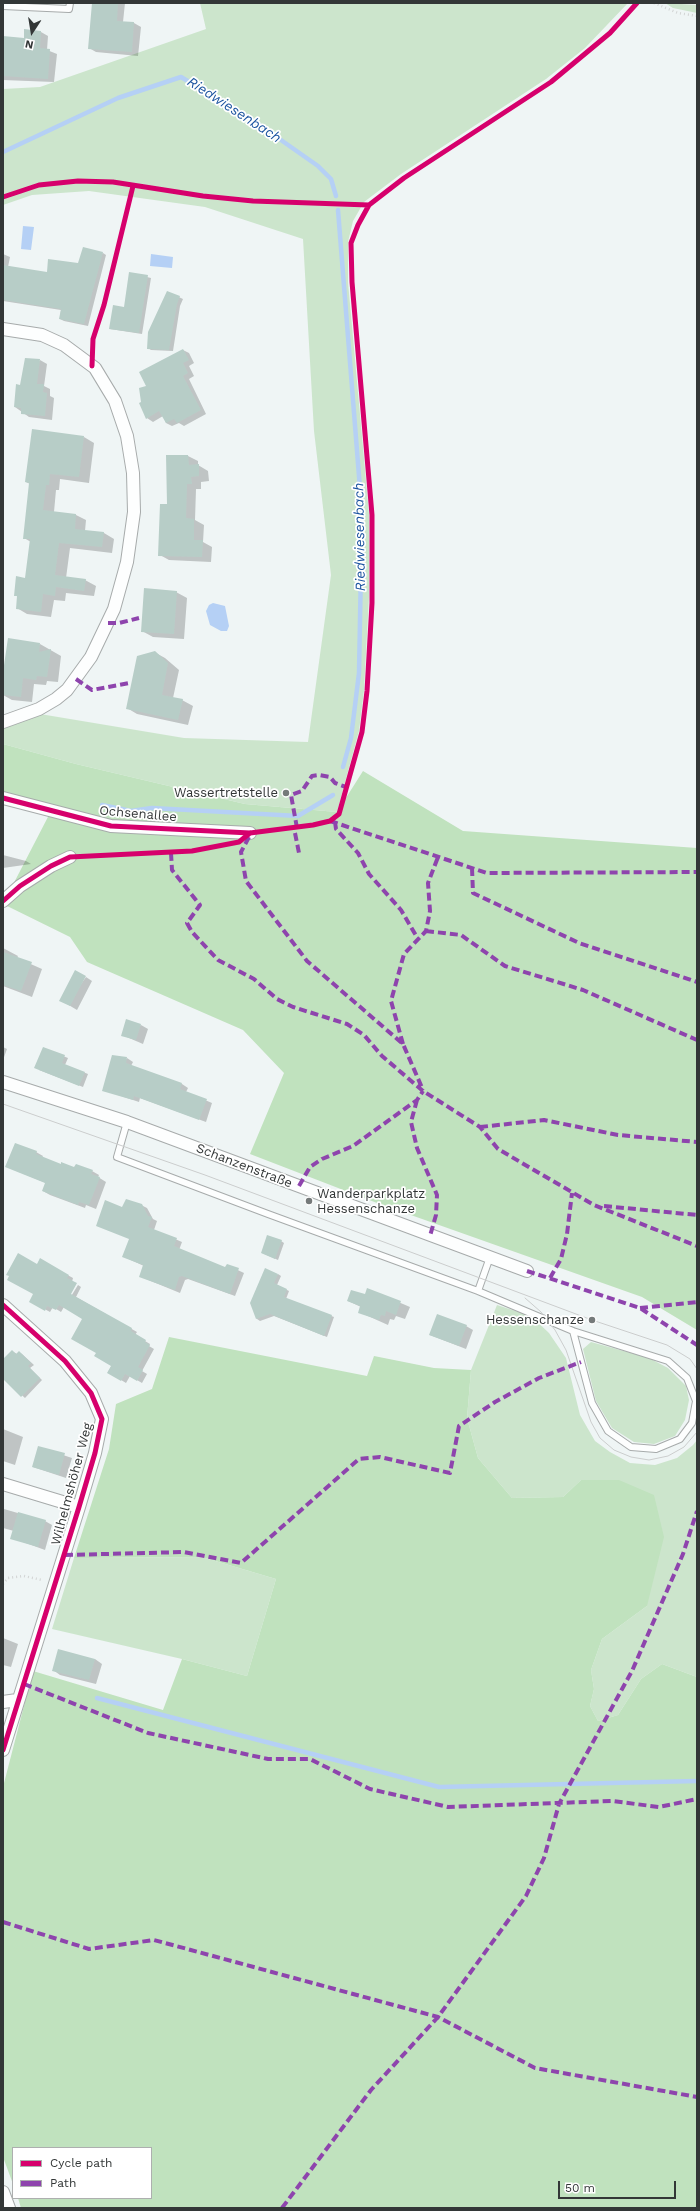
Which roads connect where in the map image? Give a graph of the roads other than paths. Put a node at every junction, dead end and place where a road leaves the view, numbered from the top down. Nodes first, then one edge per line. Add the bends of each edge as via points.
1 (70, 3) edge
2 (3, 6) edge
3 (3, 329) edge
4 (3, 722) edge
5 (3, 798) edge
6 (250, 833) dead end
7 (70, 857) dead end
8 (3, 901) edge
9 (3, 1082) edge
10 (127, 1122) junction
11 (490, 1257) junction
12 (527, 1271) dead end
13 (478, 1291) junction
14 (3, 1305) edge
15 (573, 1331) junction
16 (3, 1484) edge
17 (79, 1507) junction
18 (17, 1700) junction
19 (3, 1702) edge
20 (3, 1750) edge
21 (3, 2192) edge
22 (9, 2208) edge

1 - 2 lane via 69,9
3 - 4 street via 42,335 64,345 95,368 114,401 127,436 133,473 134,512 127,562 114,609 82,671 56,699 39,709
5 - 6 street, Ochsenallee via 110,826
7 - 8 street via 50,866
9 - 10 street, Schanzenstraße
10 - 11 street, Schanzenstraße
10 - 13 lane via 117,1157
11 - 12 street, Schanzenstraße
11 - 13 lane
13 - 15 lane
14 - 17 street, Wilhelmshöher Weg via 65,1361 91,1393 102,1419
15 - 15 lane via 668,1361 687,1378 696,1401 692,1423 680,1439 656,1449 632,1447 608,1431 592,1403
16 - 17 street
17 - 18 street, Wilhelmshöher Weg
18 - 19 street
18 - 20 street, Wilhelmshöher Weg
21 - 22 street

